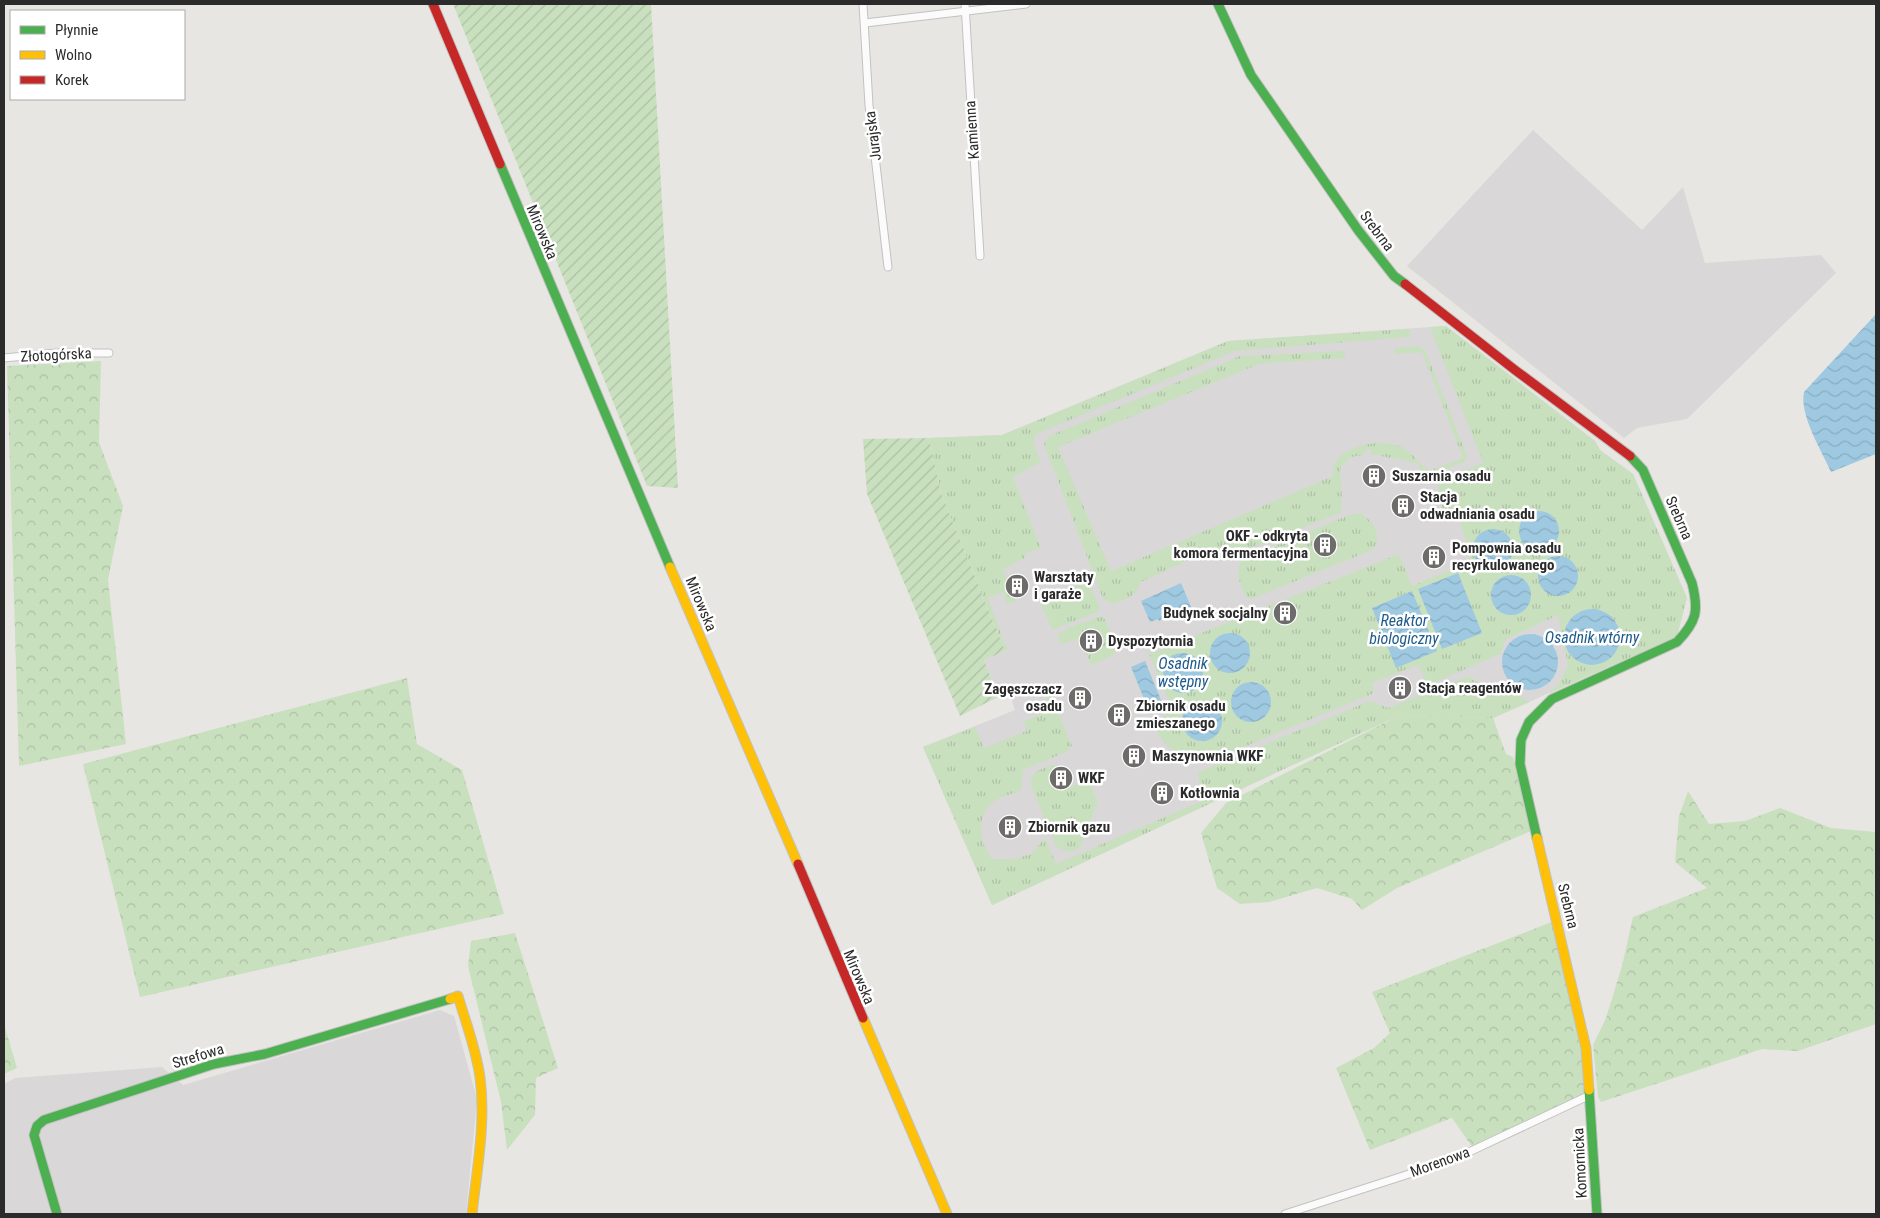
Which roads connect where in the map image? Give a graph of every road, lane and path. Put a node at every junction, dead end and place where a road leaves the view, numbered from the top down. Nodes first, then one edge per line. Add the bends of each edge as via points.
1 (433, 4) edge
2 (863, 4) edge
3 (1026, 4) edge
4 (1218, 4) edge
5 (965, 8) edge
6 (864, 23) junction
7 (980, 256) dead end
8 (888, 268) dead end
9 (109, 353) dead end
10 (4, 358) edge
11 (1588, 1096) junction
12 (1590, 1110) joint
13 (57, 1214) edge
14 (472, 1214) edge
15 (947, 1214) edge
16 (1285, 1214) edge
17 (1596, 1214) edge

1 - 15 street, Mirowska via 555,298
2 - 6 street, Jurajska
3 - 5 street
4 - 11 street, Srebrna via 1251,74 1352,222 1394,276 1629,454 1643,470 1692,583 1696,620 1687,633 1677,642 1552,699 1529,722 1521,740 1520,764 1586,1048
5 - 6 street
5 - 7 street, Kamienna
6 - 8 street, Jurajska via 869,105
9 - 10 street, Złotogórska via 56,353
11 - 12 street, Srebrna
11 - 16 street, Morenowa via 1434,1166
12 - 17 street, Komornicka
13 - 14 street, Strefowa via 34,1135 35,1128 44,1120 214,1064 265,1054 458,996 477,1063 480,1090 481,1115

